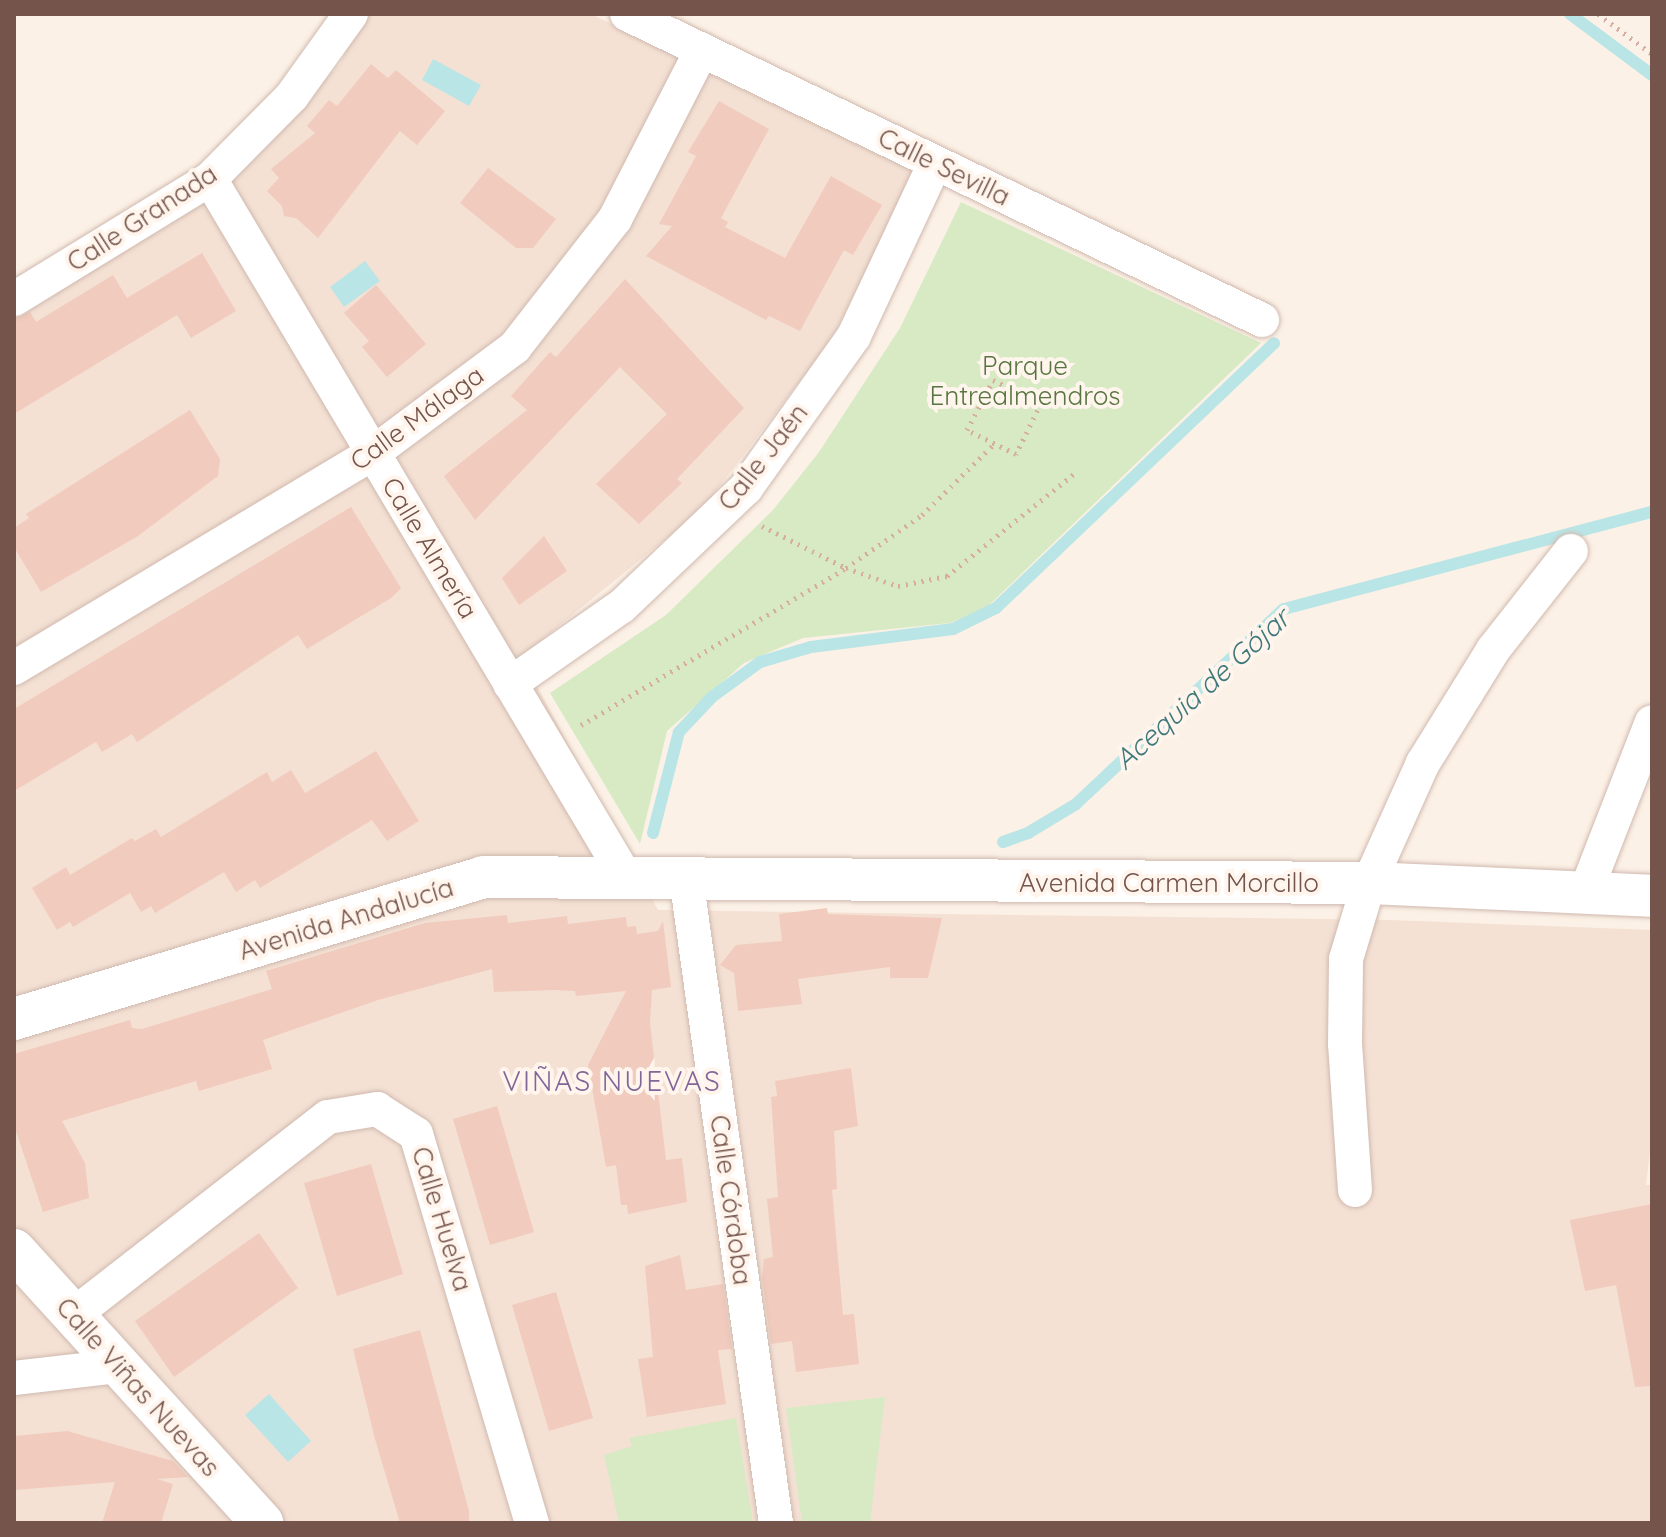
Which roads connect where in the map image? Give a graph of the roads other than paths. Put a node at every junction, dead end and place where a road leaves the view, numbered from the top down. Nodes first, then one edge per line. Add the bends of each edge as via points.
1 (351, 14) edge
2 (627, 14) edge
3 (702, 50) junction
4 (935, 163) junction
5 (210, 179) junction
6 (14, 299) edge
7 (1262, 320) dead end
8 (373, 453) junction
9 (1571, 551) dead end
10 (14, 668) edge
11 (510, 684) junction
12 (1652, 722) edge
13 (625, 876) junction
14 (686, 877) junction
15 (1369, 883) junction
16 (1586, 891) junction
17 (1652, 896) edge
18 (14, 1019) edge
19 (1355, 1190) dead end
20 (14, 1250) edge
21 (72, 1316) junction
22 (117, 1366) junction
23 (14, 1378) edge
24 (262, 1523) edge
25 (532, 1523) edge
26 (776, 1523) edge

1 - 5 street, Calle Granada via 292,96
2 - 3 street, Calle Sevilla
3 - 4 street, Calle Sevilla
3 - 8 street, Calle Málaga via 615,219 515,347
4 - 7 street, Calle Sevilla
4 - 11 street, Calle Jaén via 854,336 746,488 622,606
5 - 6 street, Calle Granada
5 - 8 street, Calle Almería
8 - 10 street, Calle Málaga
8 - 11 street, Calle Almería
9 - 15 street via 1493,650 1431,750
11 - 13 street, Calle Almería
12 - 16 street
13 - 14 street, Avenida Andalucía
13 - 18 street, Avenida Andalucía via 483,877
14 - 15 street, Avenida Carmen Morcillo
14 - 26 street, Calle Córdoba
15 - 16 street, Avenida Carmen Morcillo
15 - 19 street via 1346,959 1345,1044
16 - 17 street, Avenida Carmen Morcillo
20 - 21 street, Calle Viñas Nuevas
21 - 22 street, Calle Viñas Nuevas
21 - 25 street, Calle Huelva via 328,1117 377,1109 416,1134
22 - 23 street
22 - 24 street, Calle Viñas Nuevas

